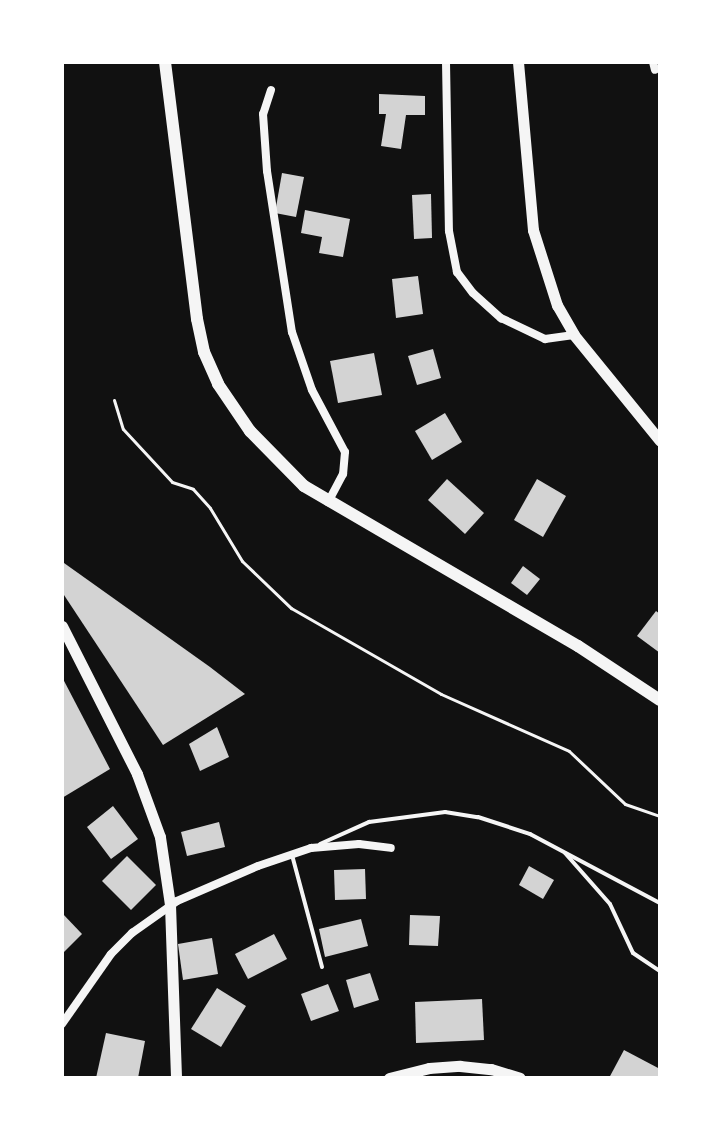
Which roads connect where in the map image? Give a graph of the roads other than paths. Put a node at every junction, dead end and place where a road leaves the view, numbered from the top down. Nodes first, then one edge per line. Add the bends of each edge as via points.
1 (165, 62) edge
2 (446, 62) edge
3 (518, 62) edge
4 (271, 90) dead end
5 (574, 335) junction
6 (660, 441) edge
7 (328, 502) junction
8 (64, 632) edge
9 (660, 700) edge
10 (311, 848) junction
11 (391, 848) dead end
12 (563, 851) junction
13 (292, 855) junction
14 (660, 903) edge
15 (170, 905) junction
16 (322, 967) dead end
17 (660, 971) edge
18 (62, 1024) edge
19 (176, 1078) edge
20 (389, 1078) edge
21 (520, 1078) edge

1 - 7 main road via 204,352 218,384 250,431 304,486
2 - 5 street via 449,231 457,272 501,318 545,339
3 - 5 street via 533,230 557,305
4 - 7 street via 263,114 267,171 292,332 312,390 345,452 343,474
5 - 6 street
7 - 9 main road via 578,646
8 - 15 street via 137,774 160,837
10 - 11 street
10 - 12 lane via 369,822 445,812 530,834
10 - 13 street
12 - 14 lane
12 - 17 lane via 610,904 633,953
13 - 15 street
13 - 16 lane
15 - 18 street via 111,954
15 - 19 street
20 - 21 street via 460,1066

